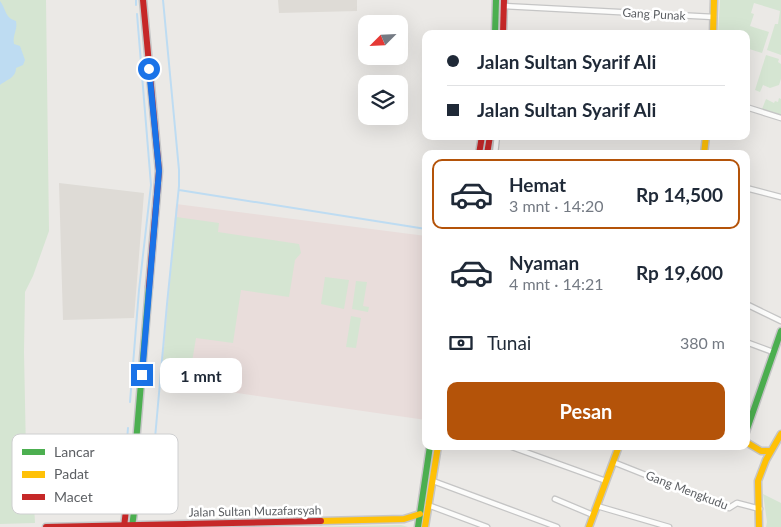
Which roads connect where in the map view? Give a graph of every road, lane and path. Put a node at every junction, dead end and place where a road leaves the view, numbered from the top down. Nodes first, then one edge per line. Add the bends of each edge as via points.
1 (143, 0) edge
2 (496, 0) edge
3 (714, 0) edge
4 (504, 3) edge
5 (714, 17) junction
6 (495, 30) edge
7 (503, 30) edge
8 (713, 30) edge
9 (750, 108) edge
10 (781, 118) edge
11 (750, 189) edge
12 (781, 197) edge
13 (750, 306) edge
14 (781, 321) edge
15 (781, 331) edge
16 (750, 343) edge
17 (774, 352) junction
18 (750, 421) edge
19 (137, 434) edge
20 (781, 434) edge
21 (750, 445) edge
22 (429, 450) edge
23 (437, 450) edge
24 (520, 450) edge
25 (618, 450) edge
26 (758, 450) junction
27 (771, 451) junction
28 (613, 462) junction
29 (763, 467) junction
30 (433, 481) junction
31 (606, 481) junction
32 (555, 499) dead end
33 (428, 506) junction
34 (597, 506) junction
35 (760, 509) junction
36 (420, 514) junction
37 (593, 515) junction
38 (404, 518) junction
39 (124, 526) edge
40 (132, 526) edge
41 (46, 527) edge
42 (83, 527) edge
43 (417, 527) edge
44 (425, 527) edge
45 (487, 527) edge
46 (557, 527) edge
47 (589, 527) edge
48 (669, 527) edge
49 (759, 527) edge

1 - 19 street via 159,171
2 - 6 street
3 - 5 street
4 - 5 street, Gang Punak
4 - 7 street
5 - 8 street
9 - 10 street
11 - 12 street
13 - 14 street
15 - 17 street
16 - 17 street
17 - 18 street
20 - 27 street
21 - 26 street
22 - 36 street
23 - 30 street
24 - 31 street
25 - 28 street
26 - 27 street
26 - 29 street
27 - 29 street
28 - 31 street
28 - 35 street, Gang Mengkudu via 729,508 737,503
29 - 35 street via 757,486
30 - 33 street
30 - 46 street
31 - 34 street
32 - 37 street
33 - 44 street
33 - 45 street
34 - 37 street
34 - 48 street
35 - 49 street
36 - 38 street, Jalan Sultan Muzafarsyah
36 - 43 street
37 - 47 street
38 - 40 street, Jalan Sultan Muzafarsyah
38 - 43 street
39 - 40 street, Jalan Sultan Muzafarsyah
39 - 42 street, Jalan Sultan Muzafarsyah
41 - 42 street, Jalan Sultan Muzafarsyah

